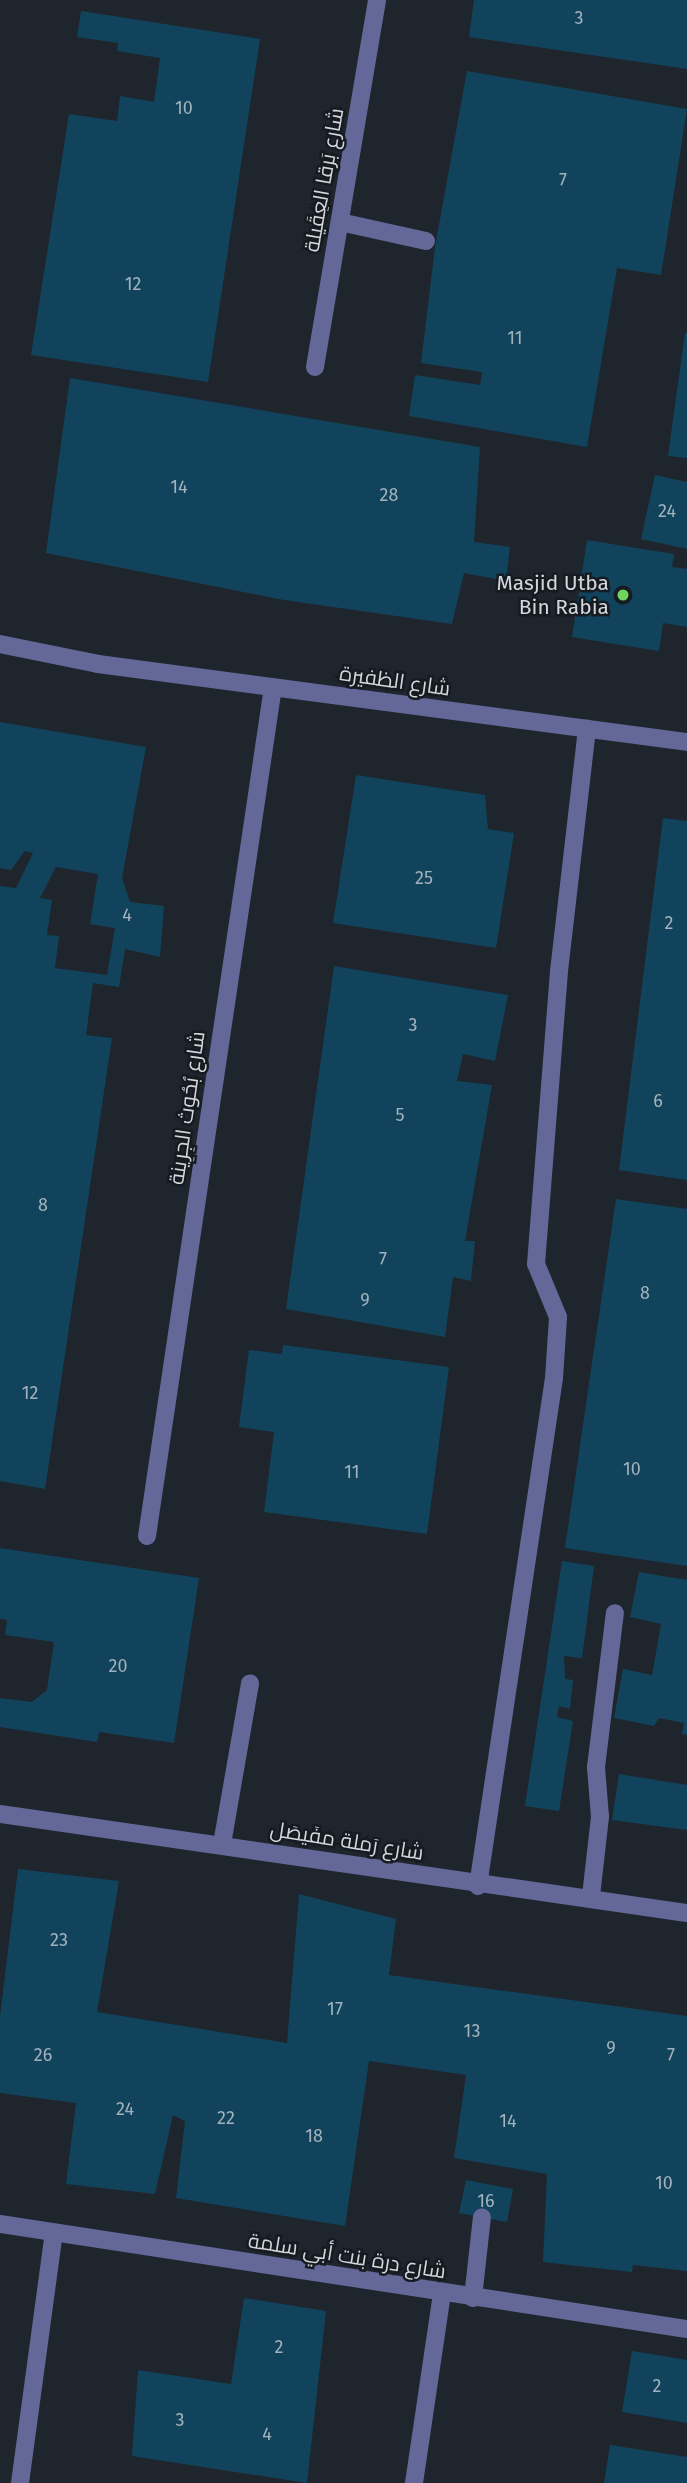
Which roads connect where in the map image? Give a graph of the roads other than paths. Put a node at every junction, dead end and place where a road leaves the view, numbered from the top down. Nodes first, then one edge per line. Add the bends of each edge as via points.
1 (377, 0) edge
2 (340, 222) junction
3 (425, 241) dead end
4 (315, 367) dead end
5 (0, 644) edge
6 (273, 687) junction
7 (587, 729) junction
8 (687, 742) edge
9 (147, 1536) dead end
10 (615, 1613) dead end
11 (250, 1683) dead end
12 (0, 1814) edge
13 (222, 1844) junction
14 (478, 1886) junction
15 (591, 1896) junction
16 (687, 1913) edge
17 (482, 2217) dead end
18 (0, 2224) edge
19 (54, 2233) junction
20 (442, 2294) junction
21 (473, 2298) junction
22 (687, 2329) edge
23 (20, 2483) edge
24 (414, 2483) edge

1 - 2 street, شارع بَرقا العِقَيلة
2 - 3 street
2 - 4 street, شارع بَرقا العِقَيلة
5 - 6 street, شارع الظفيرة via 98,664
6 - 7 street, شارع الظفيرة
6 - 9 street, شارع بُحُوث الجِرِينة
7 - 8 street, شارع الظفيرة
7 - 14 street via 559,971 536,1264 558,1317 554,1378
10 - 15 street via 596,1767 600,1817
11 - 13 street
12 - 13 street, شارع رَملة مفَيصَل
13 - 14 street, شارع رَملة مفَيصَل
14 - 15 street, شارع رَملة مفَيصَل
15 - 16 street, شارع رَملة مفَيصَل
17 - 21 street
18 - 19 street, شارع درة بنت أبي سلمة
19 - 20 street, شارع درة بنت أبي سلمة
19 - 23 street
20 - 21 street, شارع درة بنت أبي سلمة
20 - 24 street
21 - 22 street, شارع درة بنت أبي سلمة

